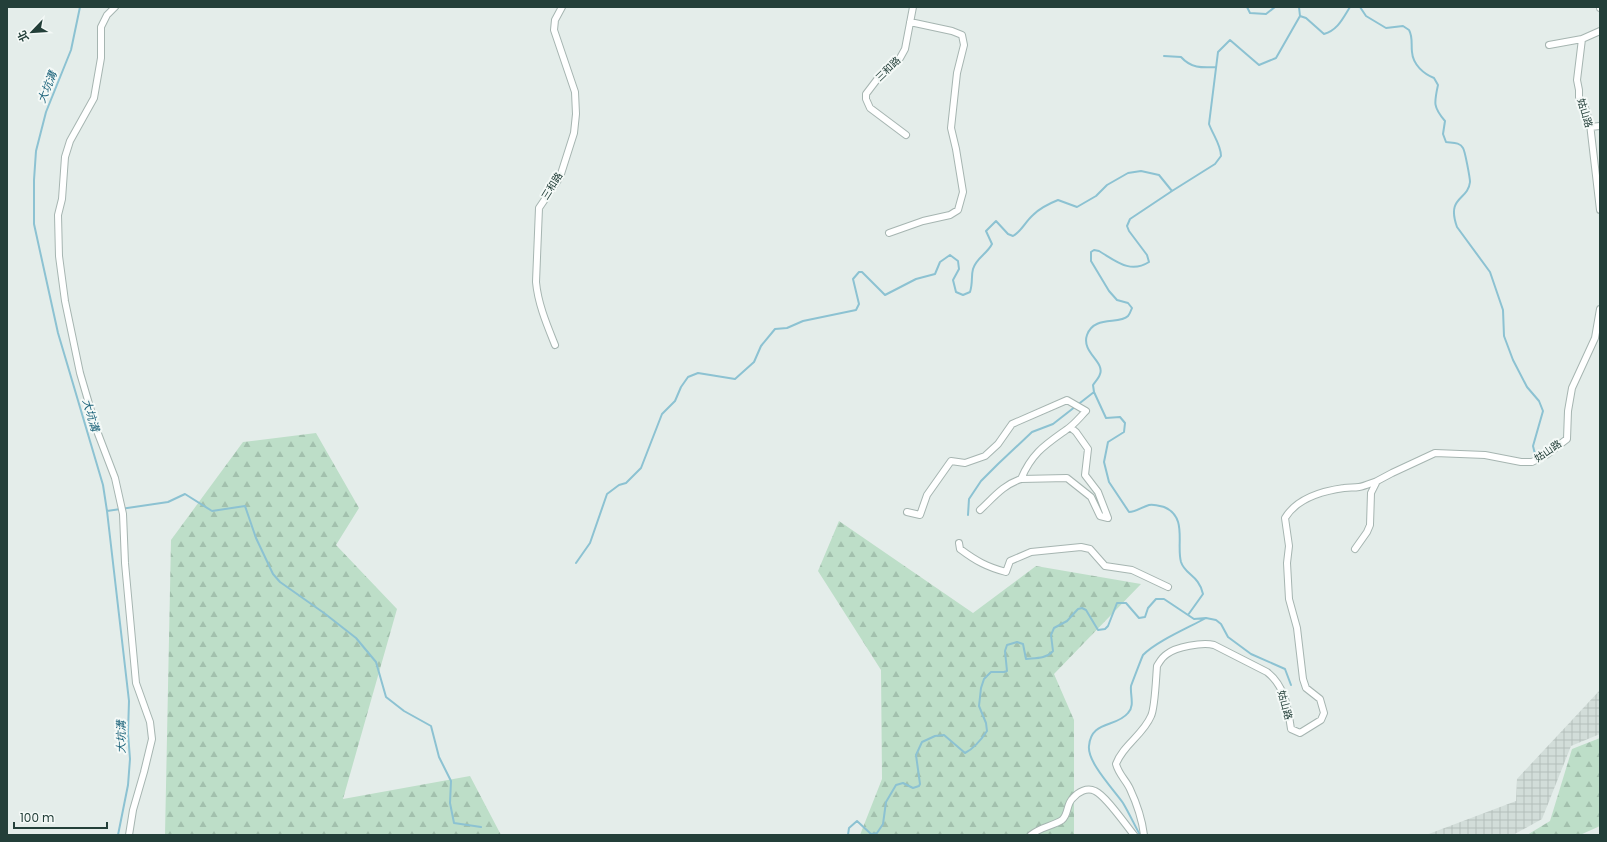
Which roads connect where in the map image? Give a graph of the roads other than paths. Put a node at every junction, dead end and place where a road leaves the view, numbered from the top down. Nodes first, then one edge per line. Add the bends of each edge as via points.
1 (116, 7) edge
2 (562, 7) edge
3 (913, 7) edge
4 (910, 22) junction
5 (1600, 32) edge
6 (1582, 39) junction
7 (1549, 44) dead end
8 (1600, 126) edge
9 (1590, 127) junction
10 (906, 135) dead end
11 (1600, 210) edge
12 (889, 233) dead end
13 (1600, 308) edge
14 (555, 345) dead end
15 (1070, 427) junction
16 (1021, 479) junction
17 (1377, 481) junction
18 (980, 510) dead end
19 (906, 512) dead end
20 (959, 543) dead end
21 (1355, 549) dead end
22 (1168, 586) dead end
23 (129, 835) edge
24 (1031, 835) edge
25 (1134, 835) edge
26 (1144, 835) edge

1 - 23 street via 107,15 101,27 101,58 94,98 70,141 65,157 62,199 58,215 65,301 80,373 97,431 115,478 123,514 136,683 150,722 152,739
2 - 14 street, 三和路 via 555,20 554,30 575,92 576,114 574,133 560,177 539,208 536,282 546,324
3 - 4 street, 三和路
4 - 10 street, 三和路 via 905,49 900,58 882,74 866,94 870,108
4 - 12 street via 962,35 964,45 957,73 951,128 963,192 958,210
5 - 6 street
6 - 7 street
6 - 9 street, 姑山路 via 1577,80 1579,97
8 - 9 street
9 - 11 street, 姑山路
13 - 17 street, 姑山路 via 1594,338 1572,388 1567,438 1546,455 1532,462 1521,462 1485,455 1435,453
15 - 16 street via 1037,452
15 - 16 street via 1088,449 1085,475 1098,492 1108,518 1100,516 1091,497 1067,478
15 - 19 street via 1086,411 1067,400 1012,424 998,444 985,456 965,463 951,461 927,495 920,515
16 - 18 street via 1005,486
17 - 21 street via 1371,494 1370,525
17 - 26 street, 姑山路 via 1360,487 1324,492 1305,499 1290,508 1284,518 1289,546 1289,599 1297,628 1303,679 1306,688 1320,699 1324,713 1321,720 1300,733 1291,729 1288,710 1275,678 1214,645 1205,643 1167,653 1160,659 1158,666 1152,716 1119,756 1116,764 1130,788 1142,820
20 - 22 street via 960,549 974,560 1006,572 1010,561 1031,552 1081,547 1090,549 1105,566 1132,570
24 - 25 street via 1061,820 1066,815 1071,799 1087,789 1104,797

